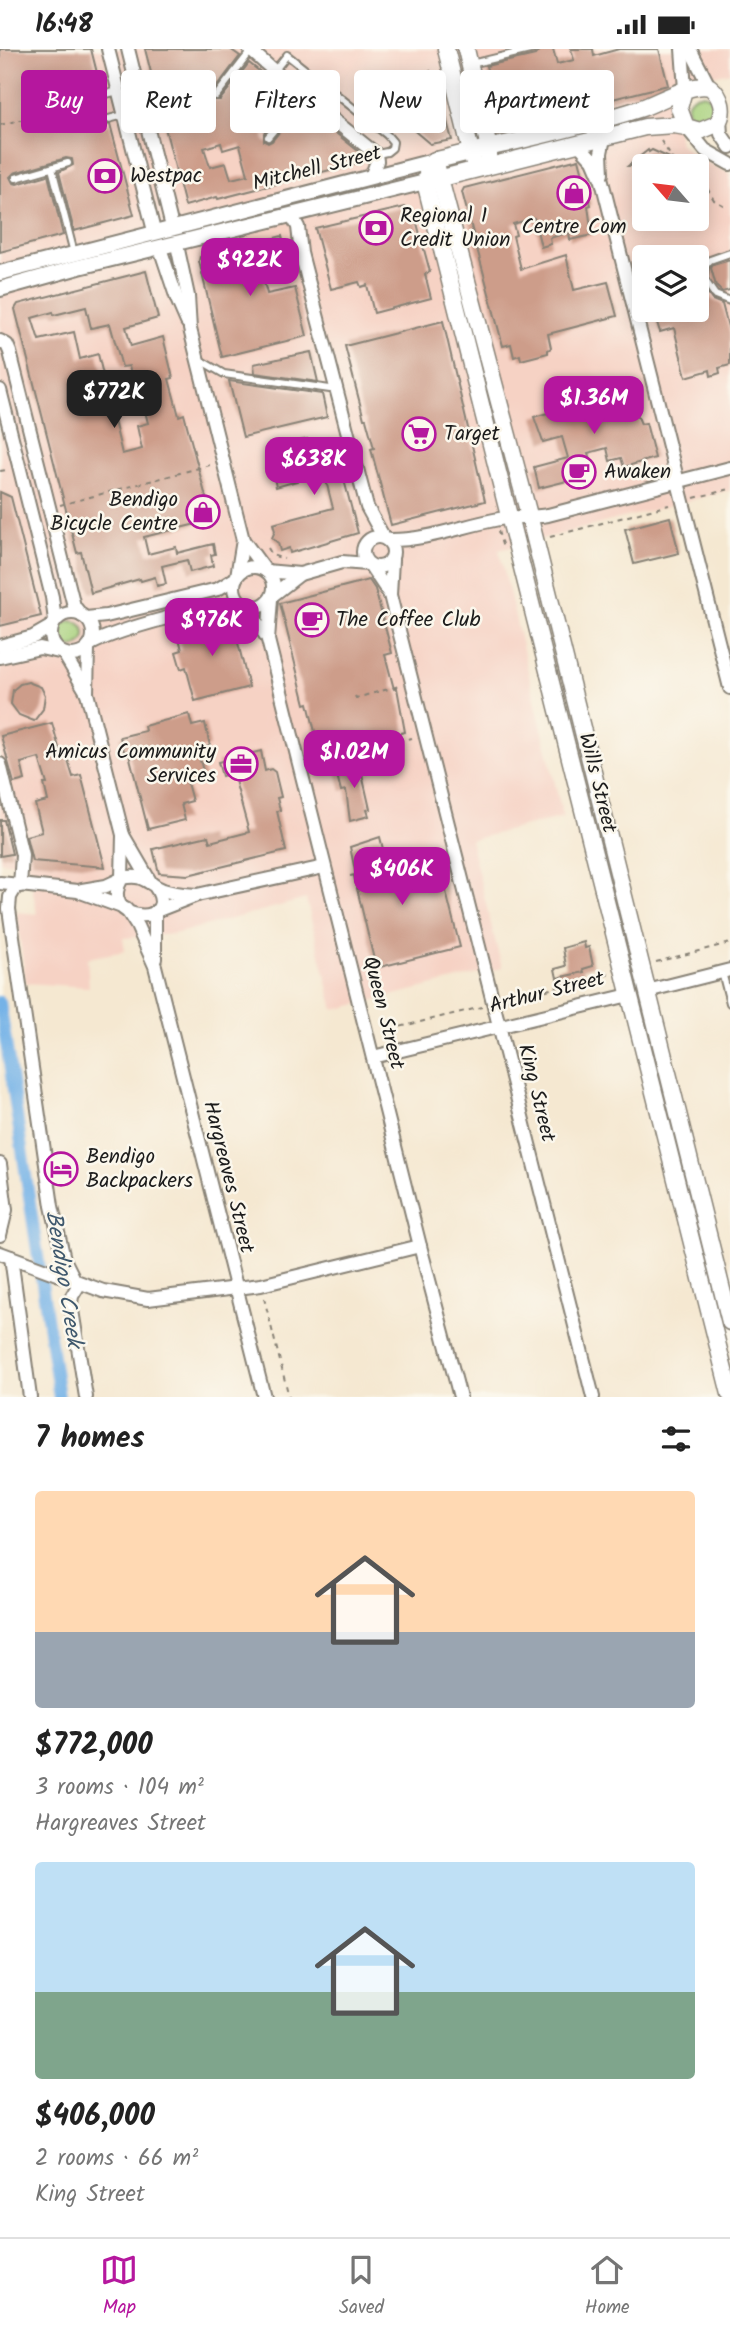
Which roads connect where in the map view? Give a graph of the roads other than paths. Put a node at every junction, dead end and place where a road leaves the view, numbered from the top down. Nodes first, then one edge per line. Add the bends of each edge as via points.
1 (107, 49) edge
2 (128, 49) edge
3 (446, 49) edge
4 (534, 49) edge
5 (682, 49) edge
6 (690, 49) edge
7 (250, 50) edge
8 (285, 52) edge
9 (468, 57) edge
10 (275, 70) joint
11 (730, 85) edge
12 (710, 87) junction
13 (685, 90) junction
14 (118, 91) junction
15 (216, 96) dead end
16 (121, 103) edge
17 (121, 116) edge
18 (723, 117) edge
19 (687, 128) junction
20 (340, 129) edge
21 (129, 133) edge
22 (271, 133) edge
23 (268, 137) dead end
24 (604, 138) junction
25 (579, 145) junction
26 (730, 147) edge
27 (489, 148) junction
28 (472, 152) junction
29 (376, 154) junction
30 (434, 161) junction
31 (68, 163) dead end
32 (730, 165) edge
33 (52, 168) junction
34 (477, 169) junction
35 (371, 177) junction
36 (16, 178) dead end
37 (433, 180) junction
38 (602, 181) junction
39 (273, 202) junction
40 (292, 216) junction
41 (172, 227) junction
42 (154, 232) junction
43 (177, 245) junction
44 (160, 248) junction
45 (74, 253) junction
46 (730, 253) edge
47 (0, 273) edge
48 (0, 289) edge
49 (730, 301) edge
50 (190, 329) junction
51 (3, 345) edge
52 (198, 359) junction
53 (0, 390) edge
54 (337, 390) junction
55 (516, 466) junction
56 (730, 468) edge
57 (499, 470) junction
58 (678, 481) junction
59 (530, 519) junction
60 (503, 522) junction
61 (422, 538) junction
62 (385, 539) junction
63 (243, 540) junction
64 (364, 546) junction
65 (393, 559) junction
66 (342, 562) junction
67 (369, 564) junction
68 (265, 570) junction
69 (300, 575) junction
70 (237, 577) junction
71 (390, 595) junction
72 (272, 597) junction
73 (245, 605) junction
74 (84, 617) junction
75 (54, 623) junction
76 (268, 640) junction
77 (0, 646) edge
78 (90, 646) junction
79 (62, 653) junction
80 (0, 657) edge
81 (730, 688) edge
82 (87, 693) junction
83 (0, 764) edge
84 (123, 835) junction
85 (324, 867) junction
86 (121, 878) junction
87 (0, 883) edge
88 (153, 884) junction
89 (18, 885) junction
90 (78, 891) junction
91 (197, 895) junction
92 (125, 909) junction
93 (156, 911) junction
94 (155, 966) junction
95 (726, 971) edge
96 (647, 991) junction
97 (629, 995) junction
98 (730, 1003) edge
99 (499, 1026) junction
100 (373, 1057) junction
101 (0, 1164) edge
102 (0, 1235) edge
103 (420, 1247) junction
104 (5, 1255) edge
105 (77, 1282) junction
106 (237, 1288) junction
107 (730, 1322) edge
108 (730, 1394) edge
109 (30, 1397) edge
110 (86, 1397) edge
111 (264, 1397) edge
112 (460, 1397) edge
113 (593, 1397) edge

1 - 14 street
2 - 41 street
3 - 28 main road
4 - 9 lane
5 - 13 street
6 - 12 street
7 - 10 street
7 - 15 lane
8 - 10 lane
8 - 29 lane via 391,138 391,150
9 - 27 main road
11 - 12 main road
12 - 13 main road via 697,85
12 - 18 main road via 721,99
13 - 19 main road via 679,107
13 - 27 main road, Mitchell Street via 631,111
14 - 16 street
14 - 17 lane via 91,98 97,122
18 - 19 main road via 705,130
18 - 26 street via 721,134
19 - 24 main road, Mitchell Street via 645,127
19 - 32 street via 705,150
20 - 29 street
21 - 42 street
22 - 23 lane
24 - 25 main road, Mitchell Street
24 - 38 street
25 - 34 main road, Mitchell Street
25 - 38 street via 593,160
27 - 28 main road, Mitchell Street
27 - 34 main road
28 - 30 main road, Mitchell Street
28 - 34 main road
29 - 35 street
30 - 35 street, Mitchell Street
30 - 37 main road
31 - 33 lane
33 - 36 lane
33 - 45 lane
34 - 37 main road, Mitchell Street
35 - 39 street, Mitchell Street
37 - 40 street, Mitchell Street
37 - 55 main road, Wills Street
37 - 57 main road, Wills Street
38 - 58 street
39 - 40 street
39 - 41 street, Mitchell Street
40 - 43 street, Mitchell Street
40 - 54 street
41 - 42 street, Mitchell Street
41 - 43 street
42 - 44 street
42 - 45 street, Mitchell Street
43 - 44 street, Mitchell Street
43 - 50 street
44 - 48 street, Mitchell Street
44 - 50 street
45 - 47 street, Mitchell Street
46 - 49 lane via 710,260 704,279 715,295
50 - 52 street
51 - 74 street via 74,606
52 - 54 lane via 224,374
52 - 63 street
53 - 75 street via 52,597
54 - 62 street via 367,507
55 - 57 main road
55 - 59 main road, Wills Street
56 - 58 street
57 - 60 main road, Wills Street
58 - 59 street
58 - 81 street
59 - 60 street
59 - 96 main road, Wills Street
60 - 61 street
60 - 97 main road, Wills Street
61 - 62 street
61 - 65 street
62 - 64 street via 374,537
62 - 65 street via 392,547
63 - 68 street
63 - 70 street
64 - 66 street
64 - 67 street
65 - 67 street via 379,566
65 - 71 street, King Street
66 - 67 street
66 - 69 street
67 - 71 street, King Street
68 - 69 street
68 - 70 street via 247,568
68 - 72 street via 274,582
69 - 72 street
70 - 73 street via 236,596
70 - 74 street via 218,589 106,616
71 - 99 street, King Street
72 - 73 street via 260,607
72 - 76 street, Queen Street
73 - 76 street, Queen Street
73 - 78 street via 222,605 111,634
74 - 75 street via 67,614
74 - 78 street via 93,630
75 - 77 street via 33,637
75 - 79 street via 51,639
76 - 85 street, Queen Street
78 - 79 street via 77,655
78 - 82 street
79 - 80 street via 40,648
79 - 82 street
82 - 84 street
83 - 89 street via 22,855
84 - 86 street
84 - 88 street
85 - 91 street
85 - 100 street, Queen Street
86 - 88 street via 141,876
86 - 90 street
86 - 92 street via 117,893
87 - 89 street
88 - 91 street
88 - 93 street via 160,898
89 - 90 street
89 - 105 street via 9,909 25,1032 52,1206 64,1259
90 - 92 street
91 - 93 street
92 - 93 street via 140,917
92 - 94 street, Hargreaves Street
93 - 94 street, Hargreaves Street
94 - 106 street, Hargreaves Street
95 - 96 street, Arthur Street
95 - 98 lane
96 - 97 main road, Arthur Street
96 - 107 main road, Wills Street
97 - 99 street, Arthur Street
97 - 108 main road, Wills Street
99 - 100 street, Arthur Street
99 - 113 street, King Street
100 - 103 street, Queen Street
101 - 102 street via 6,1210
103 - 106 street
103 - 112 street, Queen Street
104 - 105 street
104 - 109 street
105 - 106 street via 148,1299
105 - 110 street via 71,1304
106 - 111 street, Hargreaves Street

